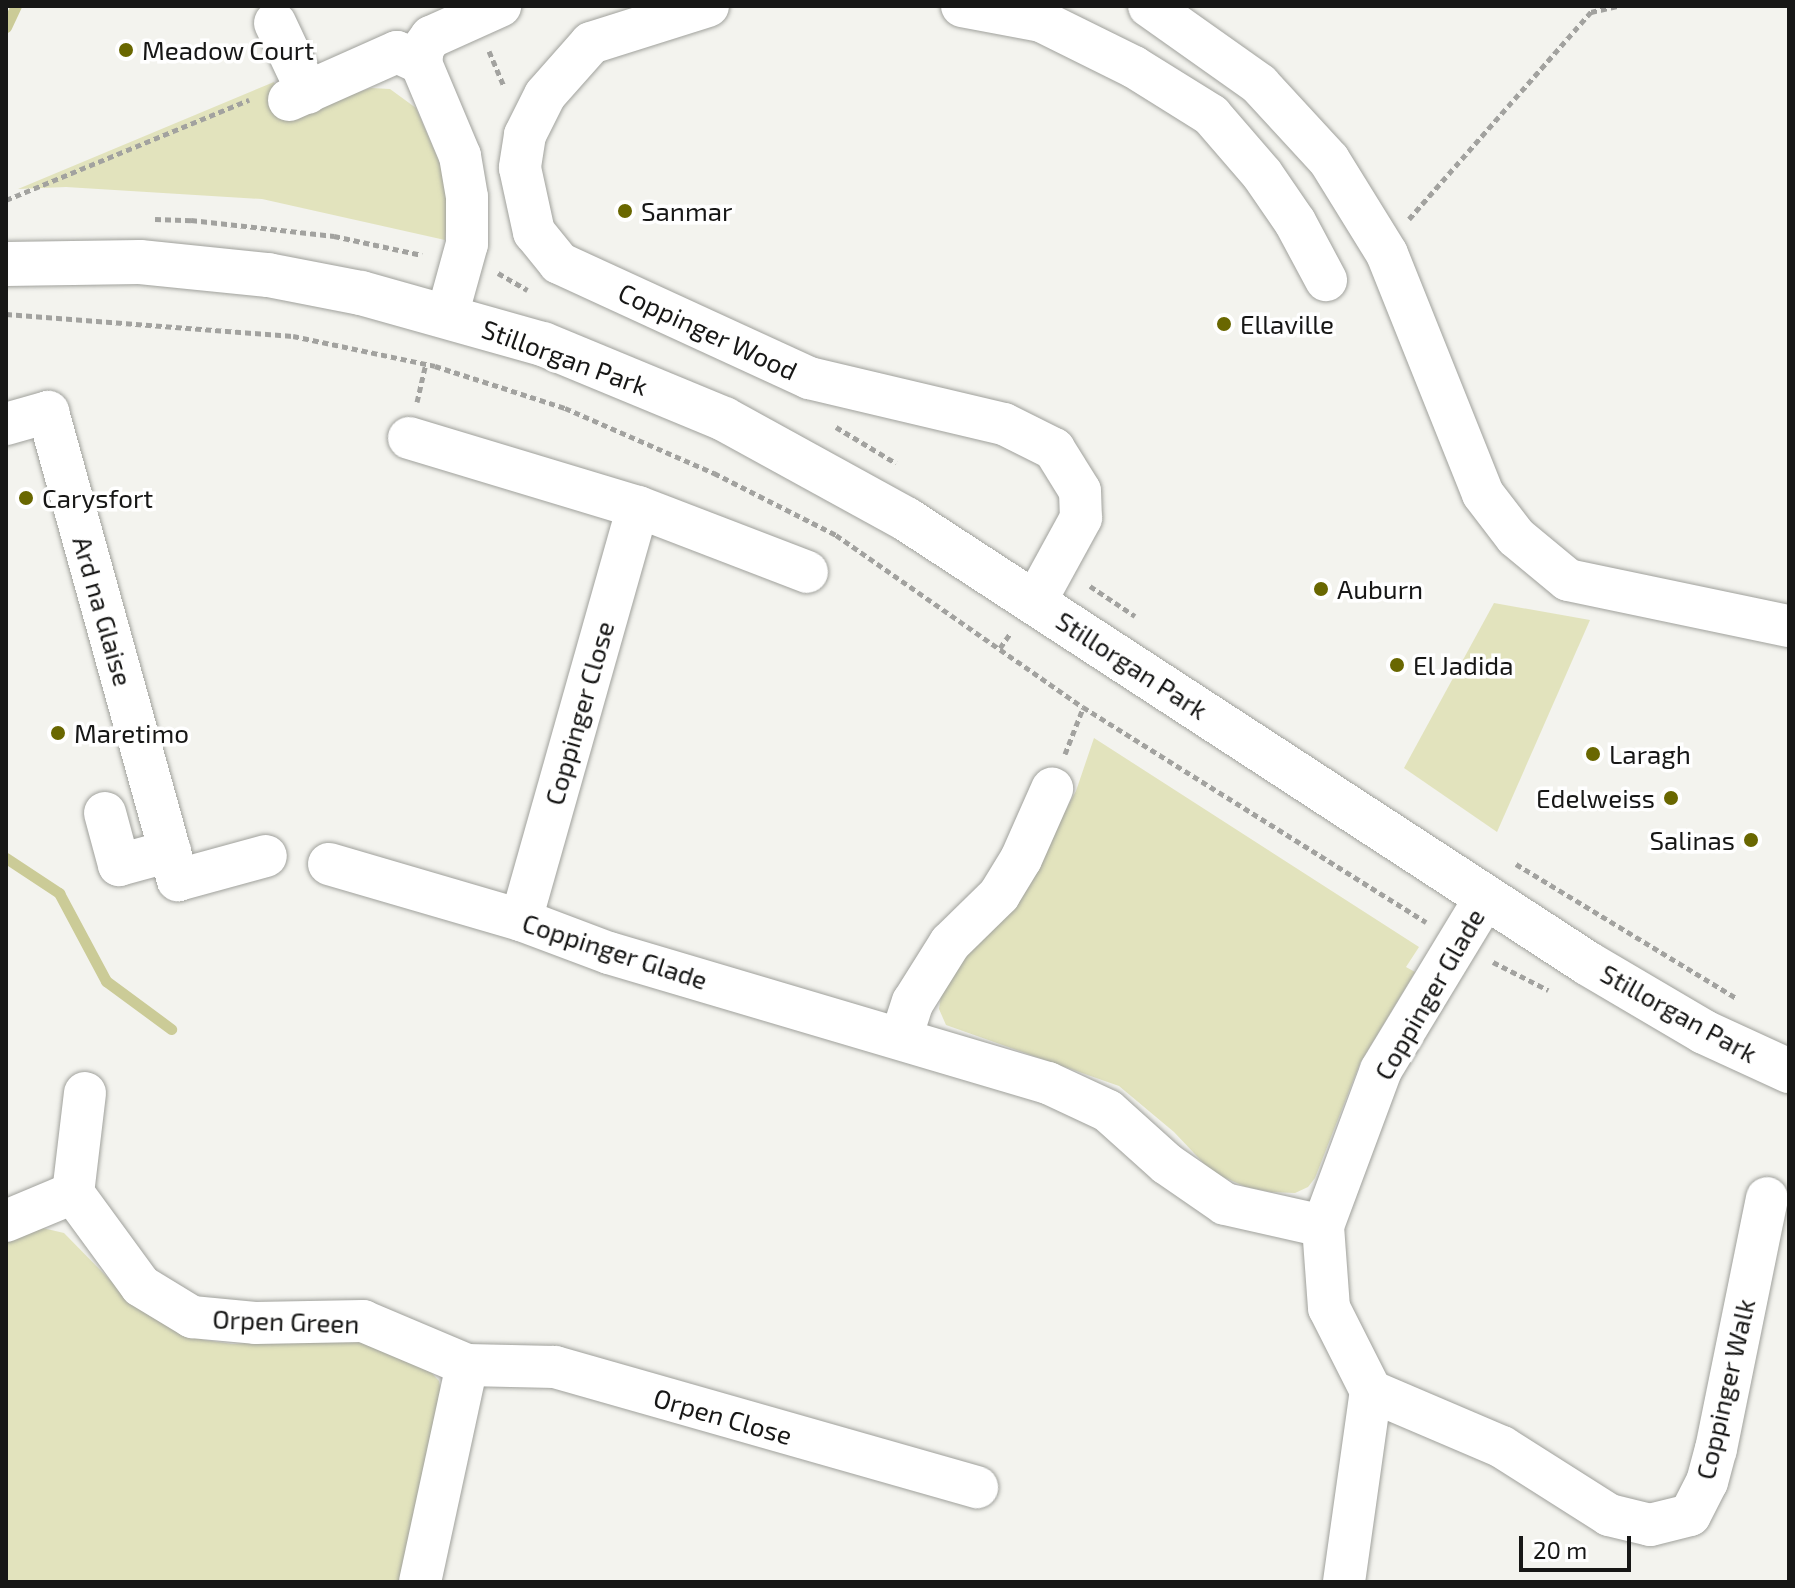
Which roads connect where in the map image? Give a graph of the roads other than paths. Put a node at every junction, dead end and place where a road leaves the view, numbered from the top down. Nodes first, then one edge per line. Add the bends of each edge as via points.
1 (708, 6) edge
2 (962, 6) edge
3 (1149, 6) edge
4 (487, 12) edge
5 (275, 23) dead end
6 (421, 63) junction
7 (6, 264) edge
8 (1326, 280) dead end
9 (447, 316) junction
10 (6, 424) edge
11 (409, 438) dead end
12 (638, 507) junction
13 (807, 572) dead end
14 (1035, 602) junction
15 (1789, 626) edge
16 (1052, 789) road end
17 (105, 813) dead end
18 (170, 851) junction
19 (266, 856) dead end
20 (329, 864) dead end
21 (1485, 898) junction
22 (521, 920) junction
23 (901, 1038) junction
24 (1789, 1071) edge
25 (85, 1093) dead end
26 (73, 1193) junction
27 (1767, 1198) dead end
28 (6, 1221) edge
29 (1323, 1226) junction
30 (467, 1365) junction
31 (1371, 1391) junction
32 (977, 1487) dead end
33 (420, 1582) edge
34 (1344, 1582) edge

1 - 14 street, Coppinger Wood via 591,43 545,95 525,135 520,168 534,232 559,263 809,378 1004,424 1054,449 1080,491 1081,518
2 - 8 street via 1041,21 1134,67 1211,115 1262,174
3 - 15 street via 1259,84 1329,160 1387,254 1483,494 1516,537 1568,580
4 - 6 street via 431,37
5 - 6 street via 299,90 397,52
6 - 9 street, Stillorgan Park via 460,156 467,197 467,244
7 - 9 main road, Stillorgan Park via 140,262 215,268 361,293
9 - 14 main road, Stillorgan Park via 586,359 724,419 906,519
10 - 18 street, Ard na Glaise via 48,412
11 - 12 street
12 - 13 street
12 - 22 street, Coppinger Close
14 - 21 main road, Stillorgan Park
16 - 23 street via 1021,859 999,895 950,943 913,1002
17 - 18 street via 119,865
18 - 19 street, Ard na Glaise via 178,880
20 - 22 street, Coppinger Glade
21 - 24 main road, Stillorgan Park via 1704,1032
21 - 29 street, Coppinger Glade via 1381,1070
22 - 23 street, Coppinger Glade via 609,953
23 - 29 street, Coppinger Glade via 1048,1083 1108,1111 1167,1164 1225,1204
25 - 26 street
26 - 28 street
26 - 30 street, Orpen Green via 141,1286 192,1317 255,1323 363,1321
27 - 31 street, Coppinger Walk via 1716,1449 1690,1515 1650,1525 1609,1515 1502,1447
29 - 31 street, Coppinger Glade via 1329,1308
30 - 32 street, Orpen Close via 555,1367
30 - 33 street
31 - 34 street

